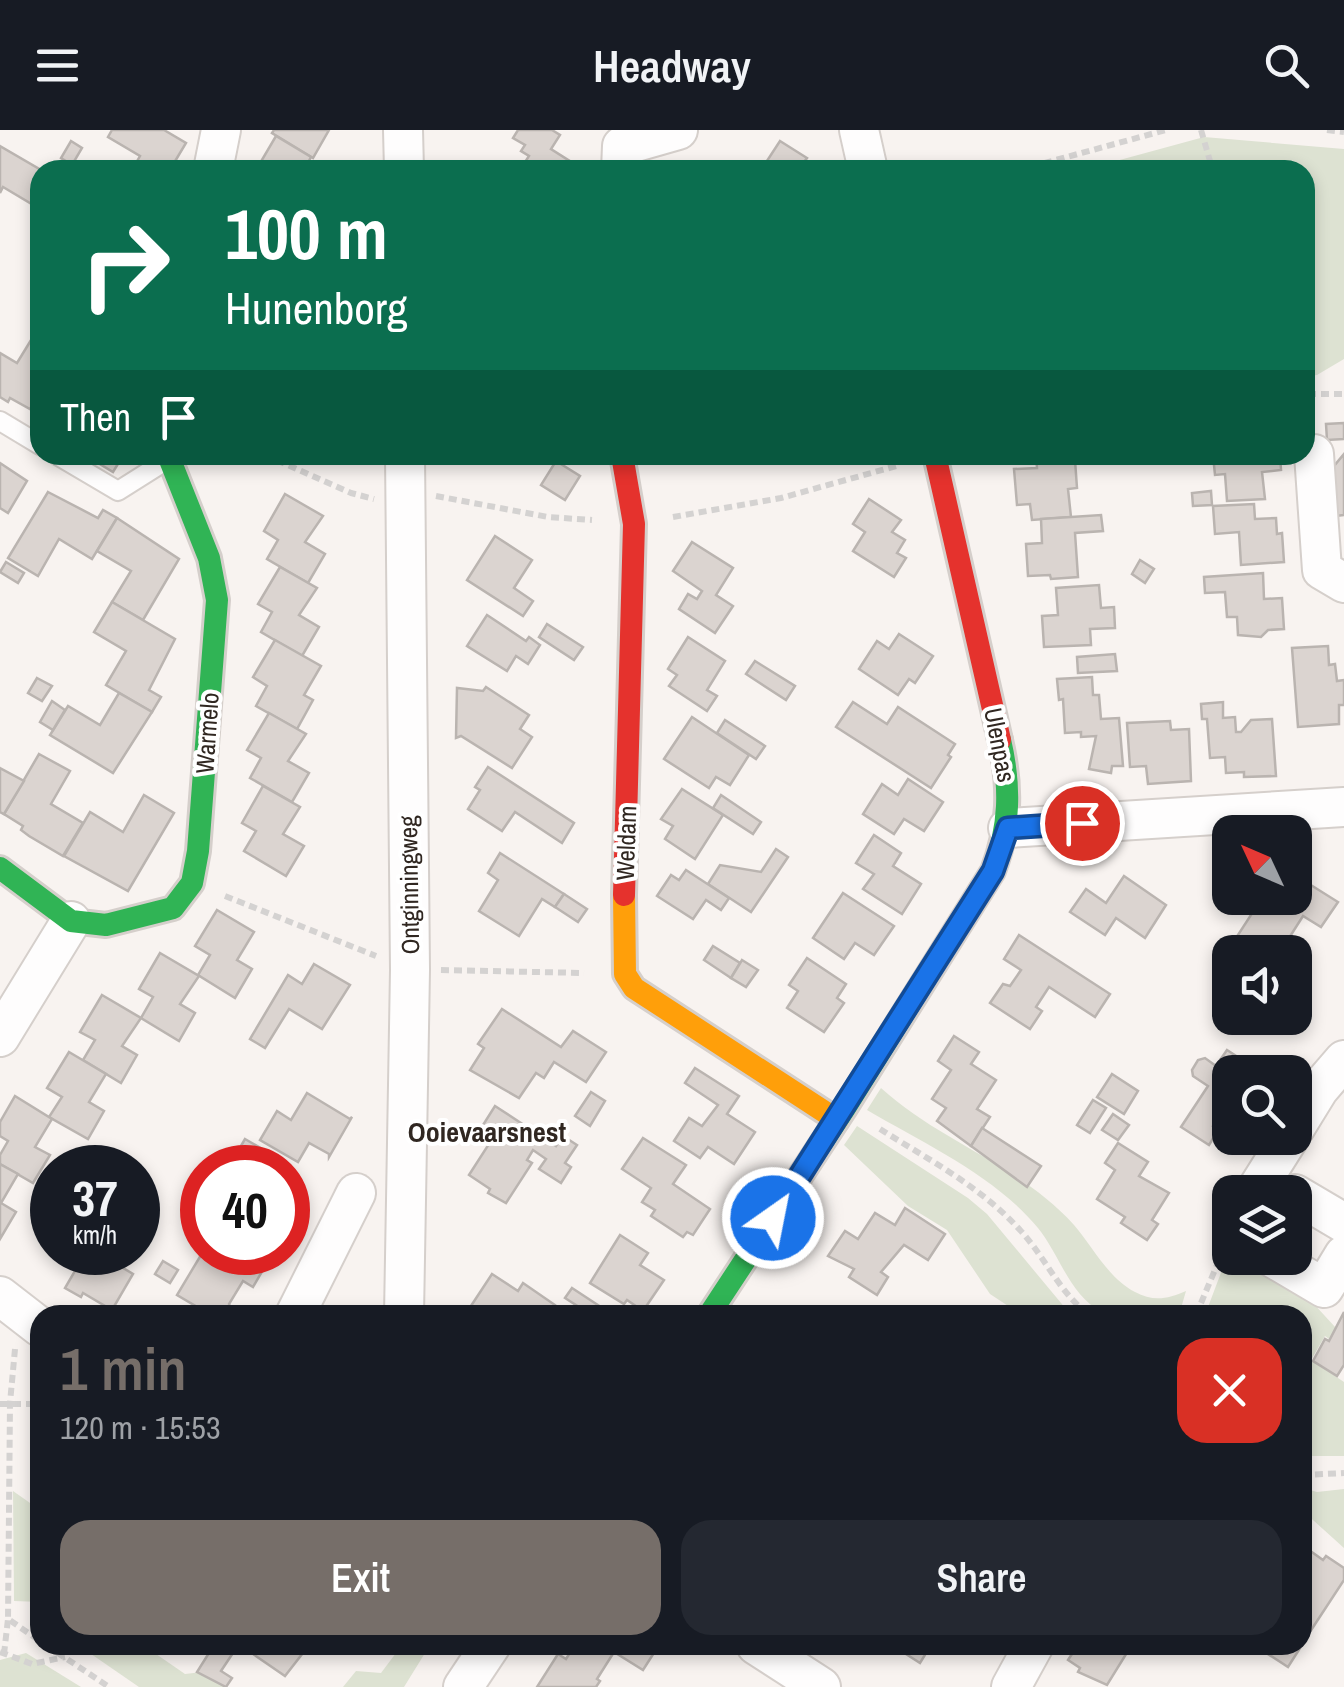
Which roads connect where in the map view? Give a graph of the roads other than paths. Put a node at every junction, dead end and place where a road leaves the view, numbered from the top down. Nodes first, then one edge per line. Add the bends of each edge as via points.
1 (222, 130) edge
2 (404, 130) edge
3 (678, 130) edge
4 (859, 130) edge
5 (215, 160) edge
6 (404, 160) edge
7 (621, 160) edge
8 (866, 160) edge
9 (0, 421) edge
10 (30, 439) edge
11 (74, 465) edge
12 (157, 465) edge
13 (172, 465) edge
14 (405, 465) edge
15 (624, 465) edge
16 (936, 465) edge
17 (1315, 465) edge
18 (1344, 583) edge
19 (1344, 807) edge
20 (1008, 828) junction
21 (0, 868) edge
22 (71, 921) junction
23 (0, 1038) edge
24 (1344, 1060) edge
25 (1312, 1100) edge
26 (841, 1114) junction
27 (356, 1193) dead end
28 (1312, 1207) edge
29 (1344, 1223) edge
30 (1344, 1255) edge
31 (1302, 1275) edge
32 (0, 1296) edge
33 (300, 1305) edge
34 (404, 1305) edge
35 (716, 1305) edge
36 (28, 1330) edge
37 (484, 1655) edge
38 (771, 1655) edge
39 (1029, 1655) edge
40 (463, 1687) edge
41 (821, 1687) edge
42 (1011, 1687) edge

1 - 5 street
2 - 6 street
3 - 7 street via 622,146
4 - 8 street
9 - 10 lane
11 - 12 lane via 118,491
13 - 22 street, Warmelo via 209,558 217,600 192,883 173,908 106,925
14 - 34 street, Ontginningweg via 410,970
15 - 26 street, Weldam via 634,524 625,974 634,988
16 - 20 street, Ulenpas via 1008,774
17 - 18 street via 1322,570
19 - 20 street
20 - 26 street, Ulenpas via 993,871
21 - 22 street
22 - 23 street
24 - 25 street
26 - 35 street, Ulenpas
27 - 33 street
28 - 29 street
30 - 31 street via 1324,1288
32 - 36 street
37 - 40 street
38 - 41 street
39 - 42 street

